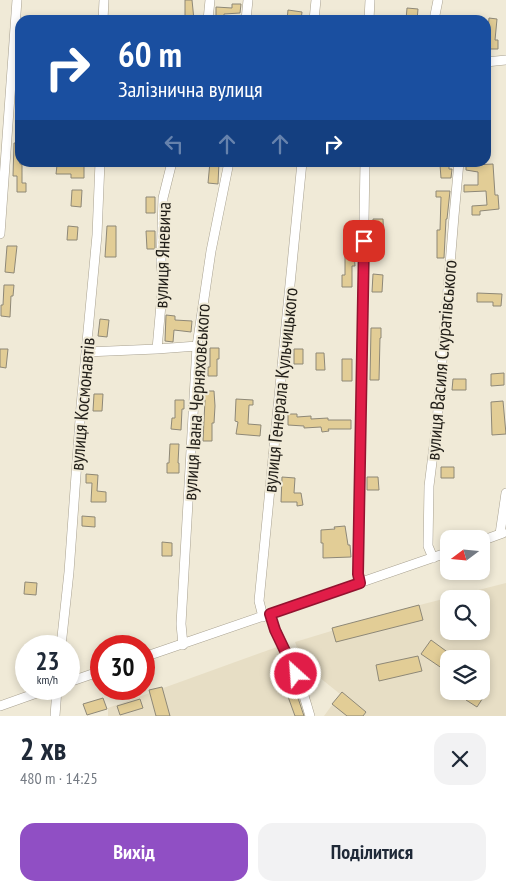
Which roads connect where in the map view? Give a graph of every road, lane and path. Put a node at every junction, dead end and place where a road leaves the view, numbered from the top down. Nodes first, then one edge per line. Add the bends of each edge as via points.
1 (17, 0) edge
2 (104, 0) edge
3 (210, 0) edge
4 (248, 0) edge
5 (316, 0) edge
6 (370, 0) edge
7 (438, 0) edge
8 (16, 15) edge
9 (103, 15) edge
10 (208, 15) edge
11 (246, 15) edge
12 (314, 15) edge
13 (369, 15) edge
14 (435, 15) edge
15 (15, 28) edge
16 (506, 60) edge
17 (491, 62) edge
18 (100, 167) edge
19 (171, 167) edge
20 (229, 167) edge
21 (302, 167) edge
22 (365, 167) edge
23 (459, 167) edge
24 (0, 234) edge
25 (197, 346) junction
26 (157, 349) junction
27 (86, 352) junction
28 (506, 492) edge
29 (503, 533) edge
30 (490, 538) edge
31 (440, 555) edge
32 (433, 558) junction
33 (360, 583) junction
34 (266, 616) junction
35 (62, 635) edge
36 (183, 644) junction
37 (155, 653) edge
38 (17, 700) edge
39 (56, 700) edge
40 (0, 706) edge
41 (55, 716) edge
42 (310, 716) edge

1 - 8 street
2 - 9 street
3 - 10 street
4 - 11 street
5 - 12 street
6 - 13 street
7 - 14 street
15 - 24 street
16 - 17 street
18 - 27 street, вулиця Космонавтів
19 - 26 street, вулиця Яневича via 163,198 163,282
20 - 25 street, вулиця Івана Черняховського via 210,251
21 - 34 street, вулиця Генерала Кульчицького via 259,601
22 - 33 street
23 - 32 street, вулиця Василя Скуратівського via 429,486 428,546
25 - 26 street
25 - 36 street, вулиця Івана Черняховського via 181,624
26 - 27 street
27 - 35 street, вулиця Космонавтів
28 - 29 street
29 - 30 street
31 - 32 street
32 - 33 street
33 - 34 street
34 - 36 street
34 - 42 street, вулиця Генерала Кульчицького via 299,682
36 - 37 street
38 - 40 street
39 - 41 street

